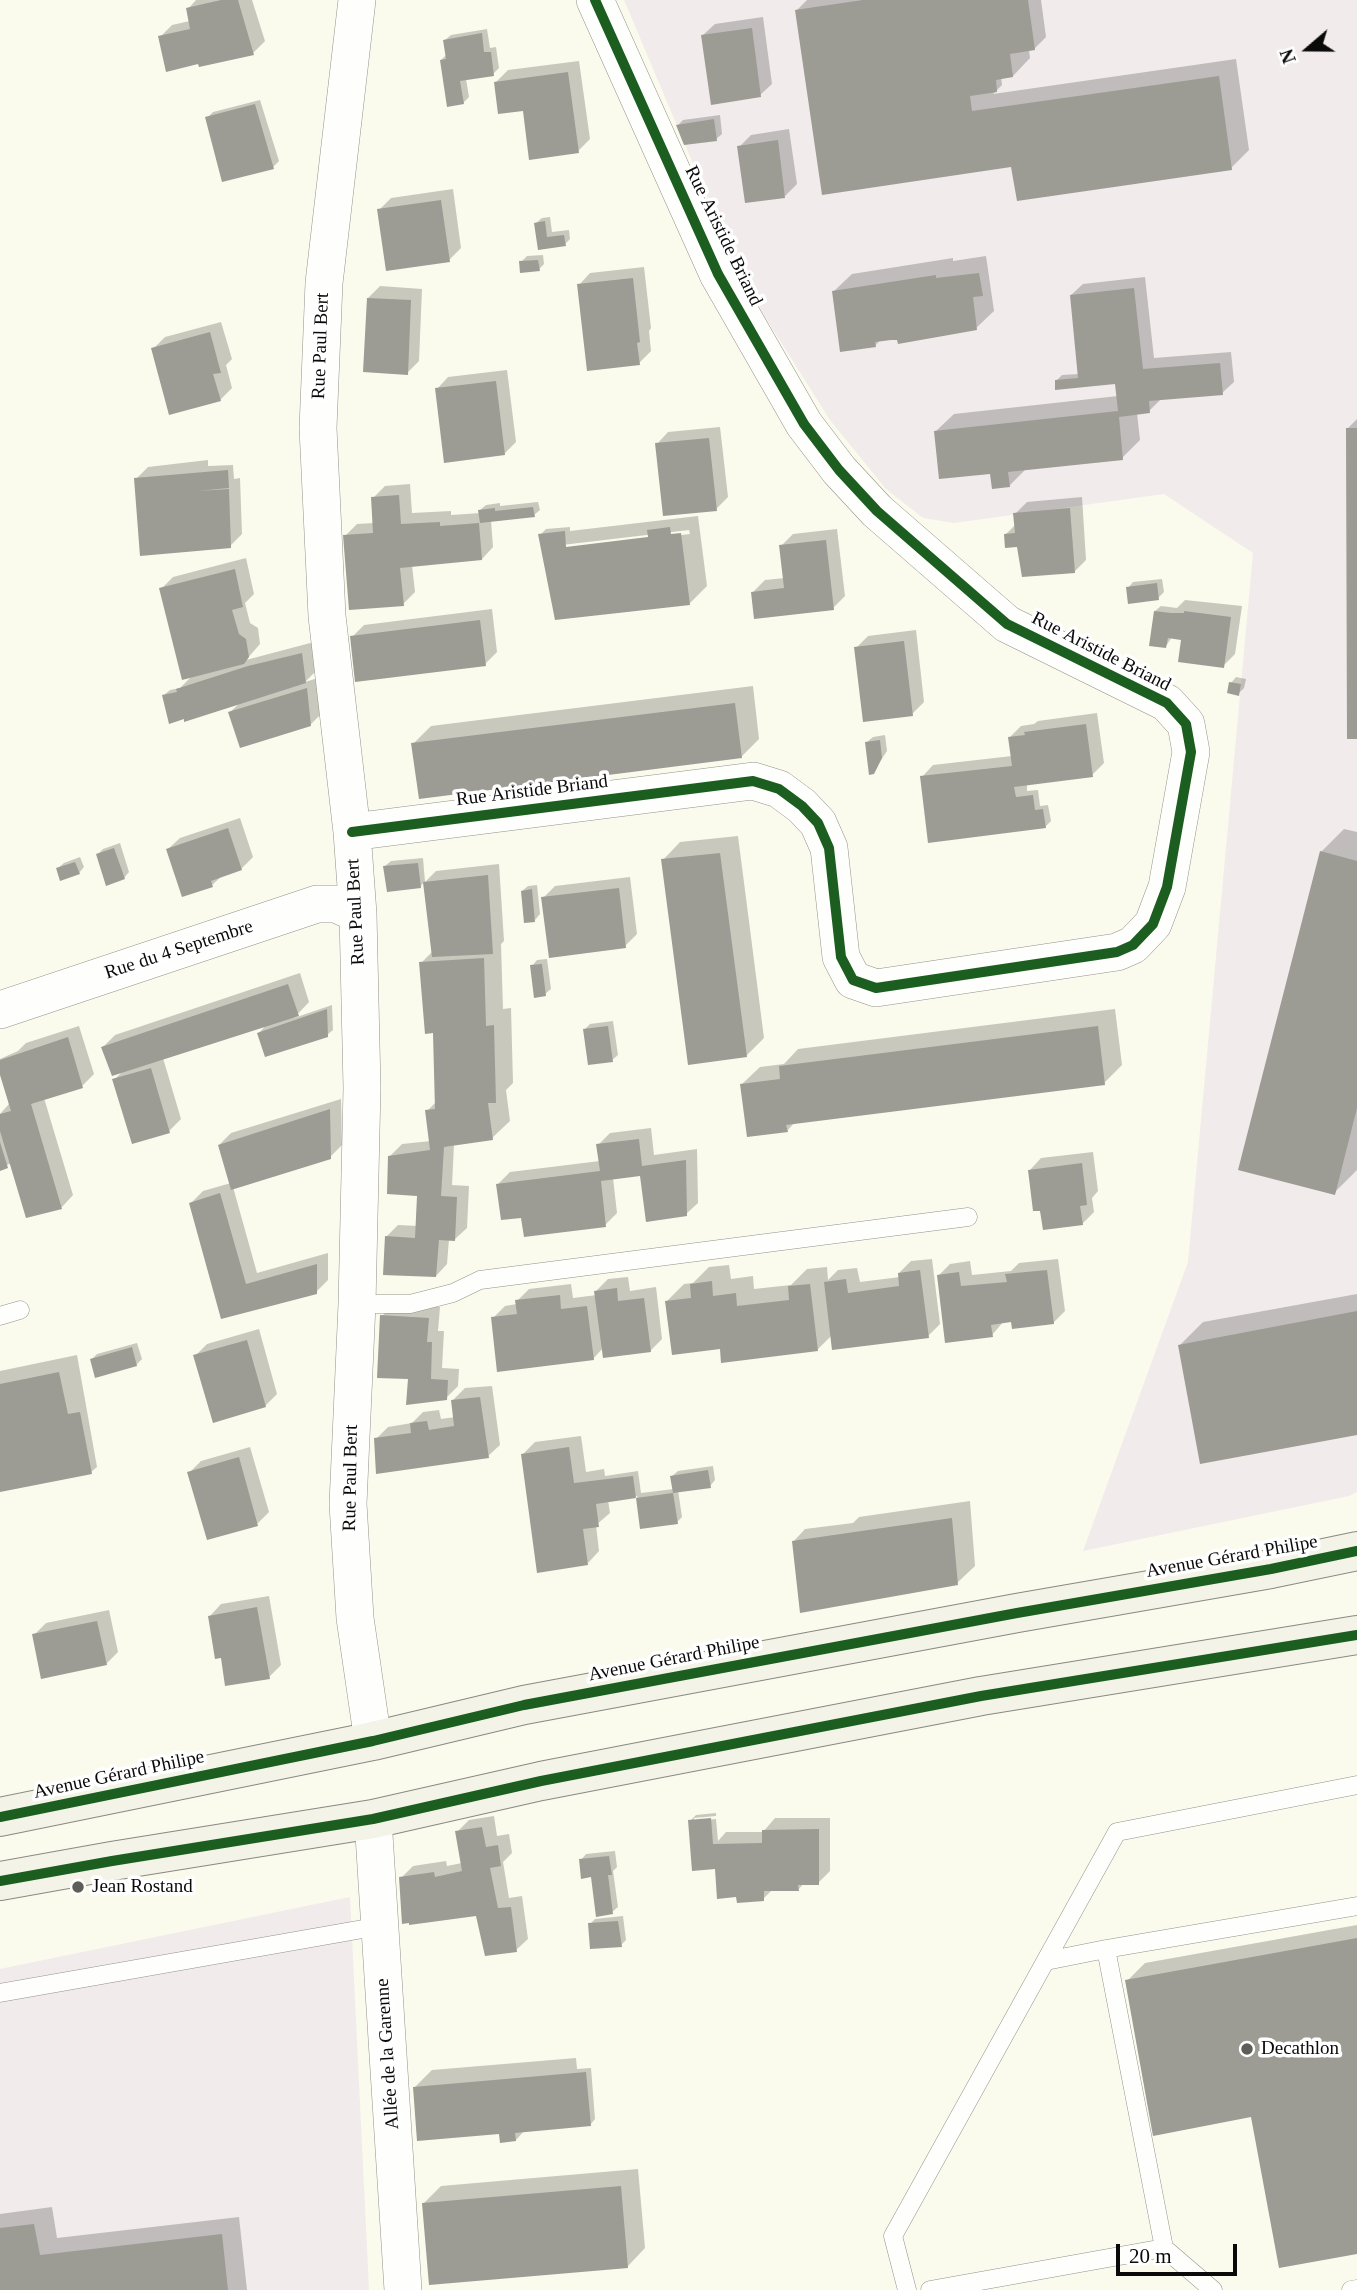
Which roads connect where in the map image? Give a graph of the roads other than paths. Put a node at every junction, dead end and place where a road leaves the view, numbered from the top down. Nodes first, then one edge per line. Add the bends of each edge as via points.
1 (357, 0) edge
2 (595, 0) edge
3 (352, 832) junction
4 (358, 914) junction
5 (0, 1010) edge
6 (968, 1217) dead end
7 (357, 1304) junction
8 (20, 1310) dead end
9 (0, 1315) edge
10 (1357, 1551) edge
11 (1357, 1635) edge
12 (373, 1741) junction
13 (1357, 1786) edge
14 (0, 1817) edge
15 (373, 1819) junction
16 (0, 1881) edge
17 (1357, 1906) edge
18 (380, 1927) junction
19 (1106, 1949) junction
20 (1046, 1961) junction
21 (0, 1993) edge
22 (1164, 2248) junction
23 (1357, 2289) edge
24 (403, 2290) edge
25 (907, 2290) edge
26 (930, 2290) edge
27 (1213, 2290) edge
28 (1352, 2290) edge

1 - 3 street, Rue Paul Bert via 324,283 318,428 327,616
2 - 3 street, Rue Aristide Briand via 718,274 804,424 839,470 877,511 1007,624 1167,704 1186,724 1191,752 1167,887 1153,925 1133,945 1117,952 876,988 853,980 841,957 828,848 818,823 779,789 753,781
3 - 4 street, Rue Paul Bert
4 - 5 street, Rue du 4 Septembre via 336,904 317,904
4 - 7 street, Rue Paul Bert via 362,1088
6 - 7 lane via 480,1280 453,1293 410,1304
7 - 12 street, Rue Paul Bert via 348,1504 355,1618
8 - 9 lane
10 - 12 main road, Avenue Gérard Philipe via 524,1705
11 - 15 main road via 981,1696 541,1781
12 - 14 main road, Avenue Gérard Philipe
13 - 20 lane via 1117,1832
15 - 16 main road
15 - 18 street, Allée de la Garenne
17 - 19 lane
18 - 21 lane
18 - 24 street, Allée de la Garenne
19 - 20 lane
19 - 22 lane
20 - 25 lane via 893,2236
22 - 26 lane
22 - 27 lane
23 - 28 lane

